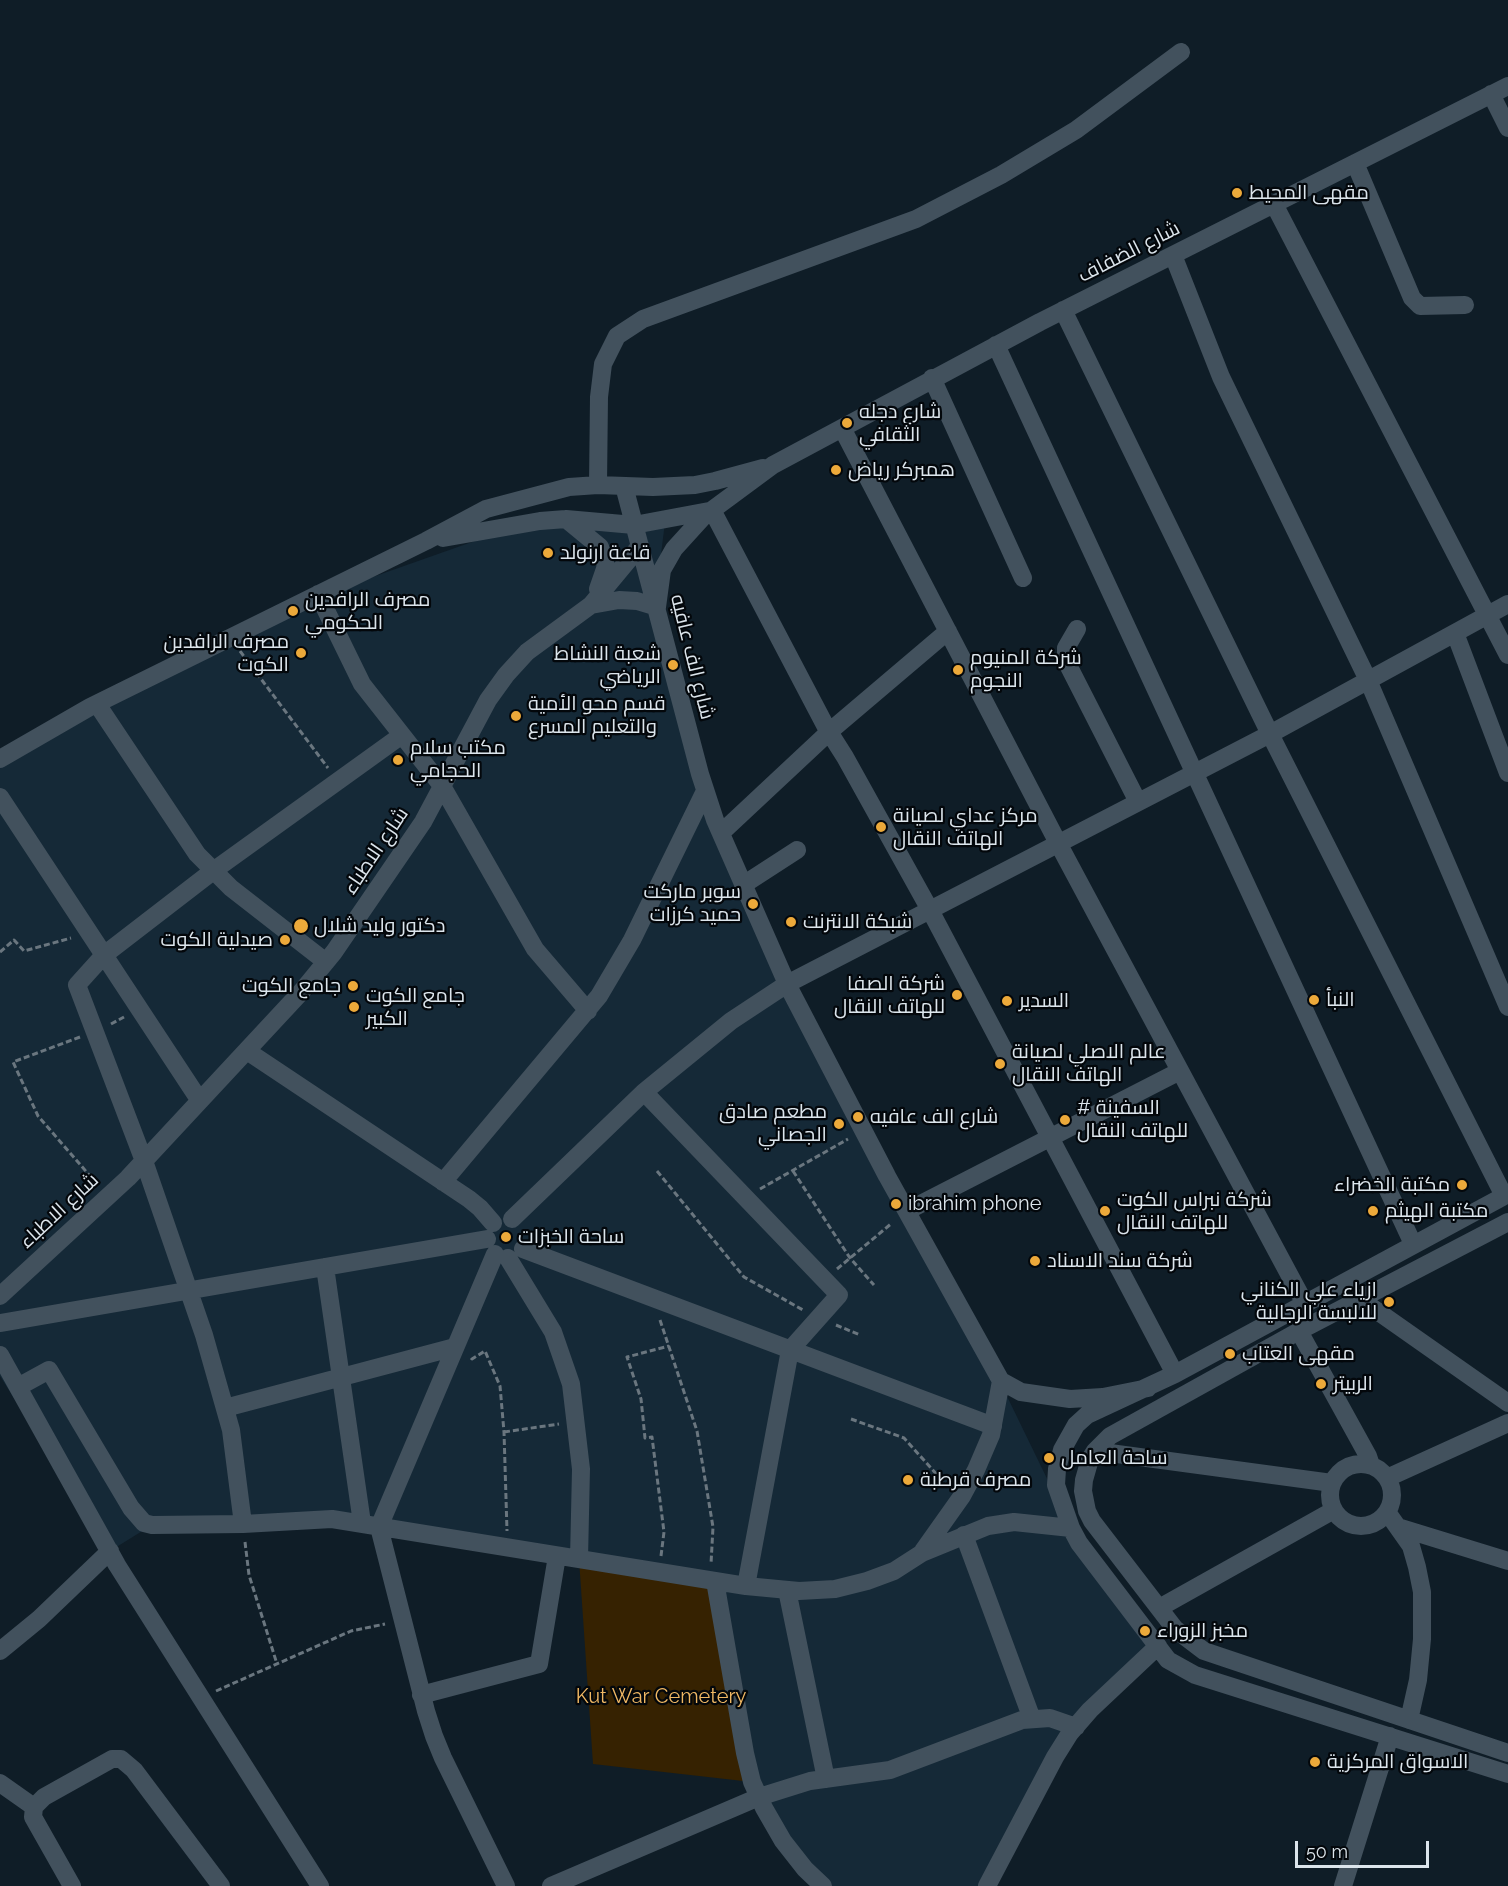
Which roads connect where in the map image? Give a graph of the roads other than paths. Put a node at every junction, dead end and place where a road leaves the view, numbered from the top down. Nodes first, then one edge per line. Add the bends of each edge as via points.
1 (1181, 52) dead end
2 (1508, 86) edge
3 (1491, 94) junction
4 (1508, 128) edge
5 (1355, 163) junction
6 (1274, 204) junction
7 (1173, 255) junction
8 (1465, 305) dead end
9 (1063, 310) junction
10 (996, 345) junction
11 (932, 378) junction
12 (842, 428) junction
13 (773, 465) junction
14 (598, 485) junction
15 (624, 486) junction
16 (711, 510) junction
17 (566, 519) junction
18 (634, 525) junction
19 (426, 541) junction
20 (640, 546) junction
21 (1023, 578) dead end
22 (318, 594) junction
23 (1508, 604) edge
24 (591, 605) junction
25 (657, 607) junction
26 (1487, 615) junction
27 (1077, 629) dead end
28 (948, 631) junction
29 (1455, 633) junction
30 (1508, 655) edge
31 (1368, 680) junction
32 (97, 704) junction
33 (830, 732) junction
34 (1270, 734) junction
35 (402, 735) junction
36 (0, 759) edge
37 (1194, 773) junction
38 (1508, 774) edge
39 (442, 786) junction
40 (705, 791) junction
41 (0, 797) edge
42 (1138, 802) junction
43 (720, 833) junction
44 (1058, 843) junction
45 (797, 850) dead end
46 (213, 871) junction
47 (743, 885) junction
48 (930, 910) junction
49 (104, 955) junction
50 (326, 962) junction
51 (787, 984) junction
52 (1508, 1007) edge
53 (588, 1011) junction
54 (247, 1052) junction
55 (1180, 1071) junction
56 (644, 1092) junction
57 (200, 1101) junction
58 (1050, 1138) junction
59 (144, 1161) junction
60 (443, 1182) junction
61 (1506, 1195) edge
62 (907, 1212) junction
63 (512, 1219) junction
64 (1508, 1222) edge
65 (501, 1244) junction
66 (1413, 1244) junction
67 (325, 1267) junction
68 (187, 1292) junction
69 (0, 1296) edge
70 (1360, 1299) junction
71 (1305, 1304) junction
72 (0, 1313) edge
73 (0, 1324) edge
74 (1299, 1330) junction
75 (455, 1347) junction
76 (790, 1350) junction
77 (0, 1356) edge
78 (1175, 1374) junction
79 (341, 1377) junction
80 (1001, 1381) junction
81 (18, 1388) junction
82 (1149, 1388) junction
83 (1508, 1403) edge
84 (225, 1408) junction
85 (1508, 1424) edge
86 (993, 1426) junction
87 (1095, 1450) junction
88 (1371, 1465) junction
89 (1387, 1478) junction
90 (1332, 1483) junction
91 (1334, 1510) junction
92 (1387, 1512) junction
93 (243, 1524) junction
94 (370, 1525) junction
95 (1398, 1527) junction
96 (1071, 1528) junction
97 (964, 1535) junction
98 (110, 1551) junction
99 (922, 1552) junction
100 (557, 1556) junction
101 (579, 1559) junction
102 (1508, 1561) edge
103 (713, 1581) junction
104 (746, 1586) junction
105 (787, 1590) junction
106 (1159, 1608) junction
107 (1158, 1646) junction
108 (0, 1651) edge
109 (422, 1695) junction
110 (1032, 1719) junction
111 (1409, 1720) junction
112 (1076, 1727) junction
113 (1390, 1736) junction
114 (1508, 1753) edge
115 (1508, 1774) edge
116 (825, 1779) junction
117 (0, 1783) edge
118 (759, 1797) junction
119 (34, 1807) junction
120 (72, 1886) edge
121 (221, 1886) edge
122 (320, 1886) edge
123 (506, 1886) edge
124 (551, 1886) edge
125 (823, 1886) edge
126 (987, 1886) edge
127 (1343, 1886) edge

1 - 14 street via 1076,130 916,219 643,319 617,336 603,364
2 - 3 street, شارع الضفاف
3 - 4 street
3 - 5 street, شارع الضفاف
5 - 6 street, شارع الضفاف
5 - 8 street via 1412,298 1419,306
6 - 7 street, شارع الضفاف
6 - 26 street
7 - 9 street, شارع الضفاف
7 - 31 street via 1221,377
9 - 10 street, شارع الضفاف
9 - 34 street
10 - 11 street, شارع الضفاف
10 - 37 street
11 - 12 street, شارع الضفاف
11 - 21 street
12 - 13 street, شارع الضفاف
12 - 28 street
13 - 15 street via 695,485
13 - 16 street
14 - 15 street
14 - 19 street via 568,487 486,509
15 - 18 street, شارع الف عافيه
16 - 18 street
16 - 25 street via 674,549 662,570
16 - 33 street
17 - 18 street
17 - 19 street
17 - 24 street via 600,547 606,567
18 - 20 street, شارع الف عافيه
19 - 22 street
20 - 24 street, شارع الاطباء
20 - 25 street, شارع الف عافيه
22 - 32 street
22 - 35 street via 362,684
23 - 26 street
24 - 25 street via 619,600
24 - 39 street, شارع الاطباء via 527,652 506,675 488,700
25 - 40 street, شارع الف عافيه
26 - 29 street
26 - 30 street
27 - 42 street via 1066,648 1066,661
28 - 33 street
28 - 44 street
29 - 31 street
29 - 38 street
31 - 34 street
31 - 52 street
32 - 36 street
32 - 46 street via 197,854
33 - 43 street
33 - 48 street
34 - 37 street
34 - 61 street
35 - 39 street
35 - 46 street
37 - 42 street
37 - 66 street
39 - 50 street, شارع الاطباء via 423,822
39 - 53 street via 535,949
40 - 43 street, شارع الف عافيه
40 - 53 street via 632,940
41 - 49 street
42 - 44 street
43 - 47 street, شارع الف عافيه
44 - 48 street
44 - 55 street
45 - 47 street
46 - 49 street
46 - 50 street
47 - 51 street, شارع الف عافيه
48 - 51 street
48 - 58 street
49 - 57 street
49 - 59 street via 77,985
50 - 54 street, شارع الاطباء
51 - 56 street via 731,1021
51 - 62 street, شارع الف عافيه
53 - 60 street
54 - 57 street, شارع الاطباء
54 - 60 street
55 - 58 street
55 - 71 street
56 - 63 street
56 - 76 street via 839,1295
57 - 59 street, شارع الاطباء
58 - 62 street
58 - 78 street
59 - 68 street
59 - 69 street, شارع الاطباء
60 - 65 street via 480,1208
61 - 66 street
62 - 80 street, شارع الف عافيه
63 - 65 street via 499,1219
63 - 65 street via 523,1227 526,1240
64 - 70 street
65 - 67 street
65 - 75 street
65 - 76 street
65 - 101 street via 553,1332 571,1384 581,1469
66 - 71 street
67 - 68 street
67 - 79 street
68 - 73 street
68 - 84 street
70 - 74 street
70 - 83 street
71 - 78 street
72 - 73 street
74 - 87 street via 1110,1436
74 - 88 street
75 - 79 street
75 - 94 street
76 - 86 street
76 - 104 street
77 - 81 street
78 - 82 street
79 - 84 street
79 - 94 street
80 - 82 street via 1021,1392 1070,1400
80 - 86 street
81 - 93 street via 49,1370 131,1508 144,1523
81 - 98 street
82 - 96 street via 1087,1415 1069,1436 1062,1450 1056,1485
84 - 93 street
85 - 89 street
86 - 99 street via 976,1470
87 - 90 street
87 - 106 street via 1083,1480 1087,1511
88 - 89 street
88 - 90 street via 1351,1465
89 - 92 street via 1392,1497
90 - 91 street via 1330,1497
91 - 92 street via 1356,1526 1376,1522
91 - 106 street
92 - 95 street
93 - 94 street via 332,1519
94 - 100 street
94 - 109 street
95 - 102 street
95 - 111 street via 1411,1546 1418,1567 1423,1615 1418,1680
96 - 97 street via 1014,1522
96 - 107 street
97 - 99 street
97 - 110 street
98 - 108 street
98 - 122 street
99 - 105 street via 894,1571 867,1581 835,1588
100 - 101 street
100 - 109 street via 538,1664
101 - 103 street
103 - 104 street
103 - 118 street via 745,1753
104 - 105 street
105 - 116 street
106 - 111 street via 1175,1629 1204,1651
107 - 112 street
107 - 113 street via 1168,1660 1195,1675
109 - 123 street via 443,1758
110 - 112 street via 1050,1718
110 - 116 street via 890,1770
111 - 114 street
112 - 126 street via 1055,1757
113 - 115 street
113 - 127 street
116 - 118 street
117 - 119 street
118 - 124 street
118 - 125 street via 783,1841
119 - 120 street via 33,1817
119 - 121 street via 44,1797 112,1759 121,1759 134,1770

